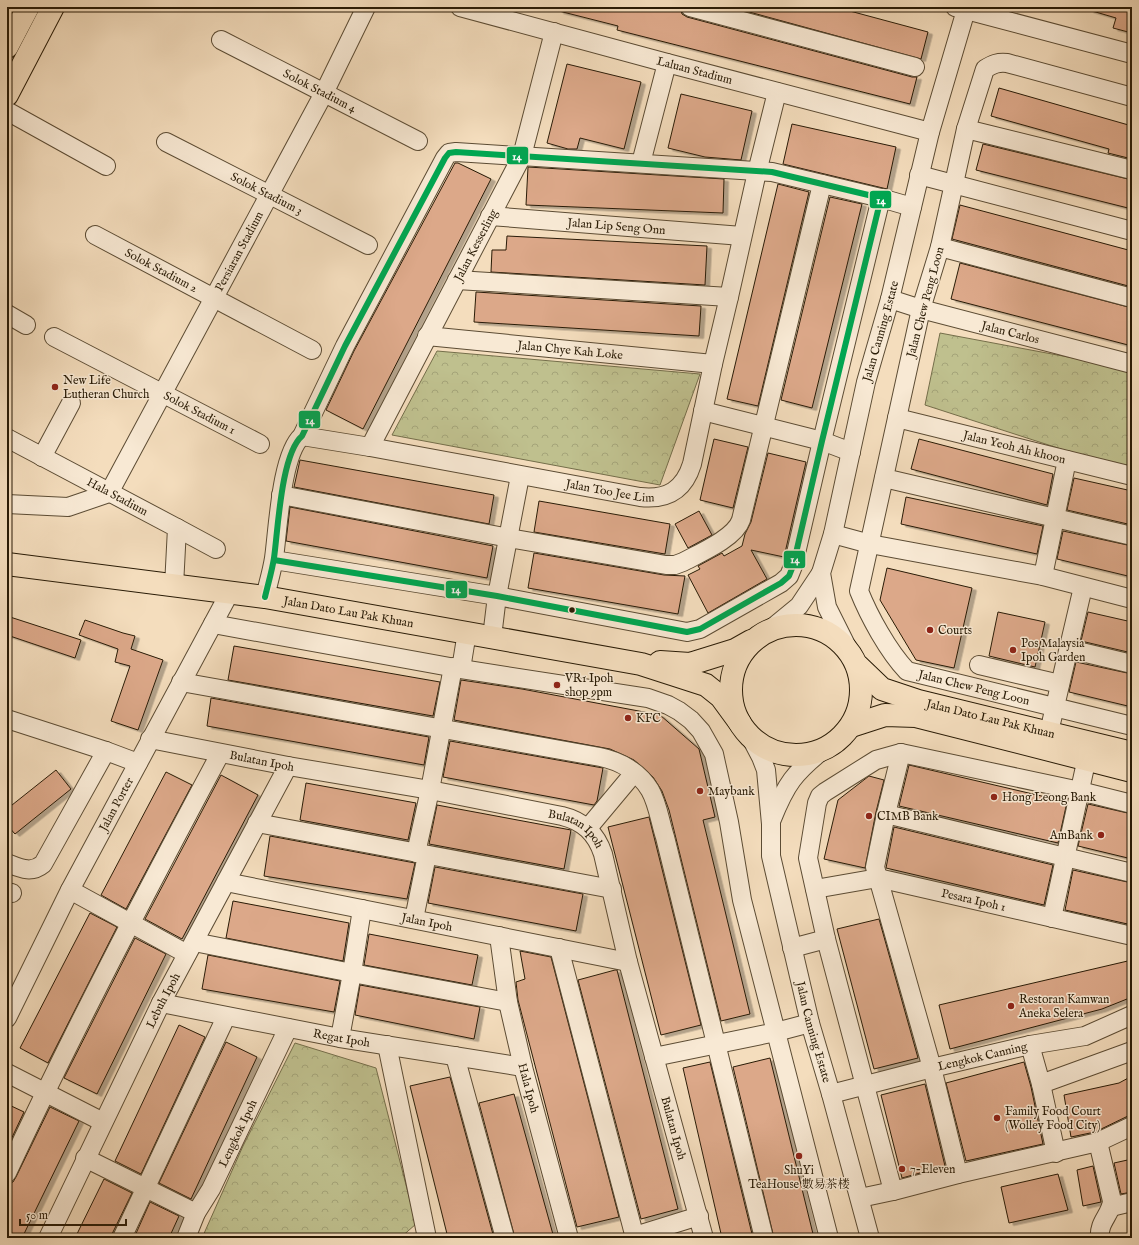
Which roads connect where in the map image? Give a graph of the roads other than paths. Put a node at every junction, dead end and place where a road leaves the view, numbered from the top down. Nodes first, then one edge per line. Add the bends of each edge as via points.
1 (28, 7) edge
2 (53, 7) edge
3 (366, 7) edge
4 (460, 7) edge
5 (690, 7) edge
6 (960, 8) edge
7 (1002, 13) edge
8 (554, 32) junction
9 (221, 40) dead end
10 (7, 47) edge
11 (1132, 54) edge
12 (667, 64) junction
13 (915, 67) dead end
14 (777, 92) junction
15 (324, 93) junction
16 (7, 94) edge
17 (1132, 97) edge
18 (7, 111) edge
19 (966, 129) junction
20 (930, 132) junction
21 (166, 142) dead end
22 (418, 142) dead end
23 (522, 156) junction
24 (641, 163) junction
25 (106, 166) dead end
26 (1132, 170) edge
27 (757, 172) junction
28 (919, 175) junction
29 (954, 183) junction
30 (822, 184) junction
31 (270, 195) junction
32 (881, 198) junction
33 (912, 207) junction
34 (490, 216) junction
35 (1132, 231) edge
36 (95, 235) dead end
37 (742, 236) junction
38 (368, 245) dead end
39 (940, 247) junction
40 (457, 280) junction
41 (729, 297) junction
42 (214, 298) junction
43 (1132, 298) edge
44 (890, 300) junction
45 (921, 310) junction
46 (7, 314) edge
47 (26, 325) dead end
48 (54, 336) dead end
49 (427, 336) junction
50 (312, 350) dead end
51 (713, 364) junction
52 (1132, 364) edge
53 (163, 394) junction
54 (71, 403) dead end
55 (703, 411) junction
56 (897, 418) junction
57 (763, 426) junction
58 (302, 436) junction
59 (7, 438) edge
60 (822, 441) junction
61 (260, 444) dead end
62 (370, 447) junction
63 (851, 452) junction
64 (42, 457) junction
65 (1067, 460) junction
66 (520, 476) junction
67 (1132, 476) edge
68 (884, 478) junction
69 (109, 493) junction
70 (281, 495) junction
71 (7, 504) edge
72 (1055, 518) junction
73 (176, 528) junction
74 (833, 534) junction
75 (1132, 536) edge
76 (508, 538) junction
77 (870, 544) junction
78 (216, 549) dead end
79 (274, 560) junction
80 (7, 564) edge
81 (821, 573) junction
82 (1043, 576) junction
83 (174, 586) junction
84 (1083, 587) junction
85 (230, 592) junction
86 (498, 596) junction
87 (266, 597) junction
88 (1132, 599) edge
89 (213, 624) junction
90 (467, 632) junction
91 (763, 633) junction
92 (492, 637) junction
93 (1069, 649) junction
94 (853, 658) junction
95 (641, 664) junction
96 (1132, 664) edge
97 (979, 665) dead end
98 (457, 668) junction
99 (181, 682) junction
100 (1060, 684) junction
101 (1055, 707) junction
102 (7, 719) edge
103 (851, 726) junction
104 (1132, 726) edge
105 (443, 728) junction
106 (745, 730) junction
107 (1049, 732) junction
108 (150, 740) junction
109 (824, 749) junction
110 (106, 751) junction
111 (901, 753) junction
112 (1132, 753) edge
113 (220, 754) junction
114 (1086, 760) junction
115 (138, 763) junction
116 (288, 766) junction
117 (1132, 771) edge
118 (634, 773) junction
119 (430, 790) junction
120 (1080, 791) junction
121 (1132, 804) edge
122 (886, 814) junction
123 (257, 824) junction
124 (771, 824) junction
125 (588, 828) junction
126 (422, 854) junction
127 (1065, 858) junction
128 (7, 863) edge
129 (1132, 873) edge
130 (878, 878) junction
131 (226, 882) junction
132 (814, 889) junction
133 (70, 890) junction
134 (612, 890) junction
135 (362, 909) junction
136 (1052, 918) junction
137 (414, 919) junction
138 (129, 923) junction
139 (499, 936) junction
140 (1132, 936) edge
141 (826, 939) junction
142 (190, 948) junction
143 (559, 948) junction
144 (792, 948) junction
145 (628, 962) junction
146 (352, 973) junction
147 (508, 1002) junction
148 (161, 1003) junction
149 (1132, 1015) edge
150 (226, 1017) junction
151 (7, 1018) edge
152 (810, 1023) junction
153 (288, 1028) junction
154 (776, 1032) junction
155 (340, 1038) junction
156 (717, 1044) junction
157 (387, 1045) junction
158 (1030, 1045) junction
159 (1132, 1051) edge
160 (456, 1056) junction
161 (654, 1057) junction
162 (523, 1067) junction
163 (932, 1068) junction
164 (7, 1074) edge
165 (1041, 1084) junction
166 (866, 1085) junction
167 (45, 1092) junction
168 (831, 1094) junction
169 (103, 1122) junction
170 (1132, 1126) edge
171 (1098, 1142) junction
172 (1056, 1153) junction
173 (85, 1158) junction
174 (7, 1173) edge
175 (958, 1174) junction
176 (145, 1187) junction
177 (894, 1191) junction
178 (860, 1198) junction
179 (1132, 1202) edge
180 (1111, 1207) junction
181 (196, 1213) junction
182 (699, 1216) junction
183 (866, 1237) edge
184 (48, 1238) edge
185 (122, 1238) edge
186 (186, 1238) edge
187 (426, 1238) edge
188 (505, 1238) edge
189 (569, 1238) edge
190 (634, 1238) edge
191 (704, 1238) edge
192 (764, 1238) edge
193 (829, 1238) edge
194 (1100, 1238) edge

1 - 10 main road
2 - 16 main road
3 - 15 street, Persiaran Stadium
4 - 8 street, Laluan Stadium
5 - 13 street
6 - 7 street
6 - 20 street, Jalan Canning Estate
7 - 11 street
8 - 12 street, Laluan Stadium
8 - 23 street, Jalan Kesserling
9 - 15 street, Solok Stadium 4
12 - 14 street, Laluan Stadium
12 - 24 street
14 - 20 street, Laluan Stadium
14 - 27 street, Jalan Too Jee Lim
15 - 22 street, Solok Stadium 4
15 - 31 street, Persiaran Stadium
17 - 19 street, Jalan Chew Peng Loon via 998,62 985,69
18 - 25 street
19 - 26 street
19 - 29 street, Jalan Chew Peng Loon
20 - 28 street, Jalan Canning Estate
21 - 31 street, Solok Stadium 3
23 - 24 street
23 - 34 street, Jalan Kesserling
23 - 58 street via 453,152 447,156 345,346
24 - 27 street
27 - 30 street via 772,172
27 - 37 street, Jalan Too Jee Lim
28 - 29 street
28 - 33 street, Jalan Canning Estate
29 - 35 street
29 - 39 street, Jalan Chew Peng Loon
30 - 32 street
30 - 57 street
31 - 38 street, Solok Stadium 3
31 - 42 street, Persiaran Stadium
32 - 33 street
32 - 60 street
33 - 44 street, Jalan Canning Estate
34 - 37 street, Jalan Lip Seng Onn
34 - 40 street, Jalan Kesserling
36 - 42 street, Solok Stadium 2
37 - 41 street, Jalan Too Jee Lim
39 - 43 street
39 - 45 street, Jalan Chew Peng Loon
40 - 41 street
40 - 49 street, Jalan Kesserling
41 - 51 street, Jalan Too Jee Lim
42 - 50 street, Solok Stadium 2
42 - 53 street, Persiaran Stadium
44 - 45 street, Jalan Carlos
44 - 63 street, Jalan Canning Estate via 866,382
45 - 52 street, Jalan Carlos
45 - 56 street, Jalan Chew Peng Loon
46 - 47 street
48 - 53 street, Solok Stadium 1
49 - 51 street, Jalan Chye Kah Loke
49 - 62 street, Jalan Kesserling
51 - 55 street, Jalan Too Jee Lim
53 - 61 street, Solok Stadium 1
53 - 69 street, Persiaran Stadium
54 - 64 street
55 - 57 street
55 - 66 street, Jalan Too Jee Lim via 688,474 678,488 661,497 640,497
56 - 65 street, Jalan Yeoh Ah khoon
56 - 68 street, Jalan Chew Peng Loon
57 - 60 street
57 - 76 street via 739,525 729,536 679,564 666,565
58 - 62 street, Jalan Too Jee Lim
58 - 70 street via 297,440 290,455
59 - 64 street, Hala Stadium
60 - 63 street
60 - 86 street via 789,576 700,629 683,632
62 - 66 street, Jalan Too Jee Lim
63 - 74 street, Jalan Canning Estate
64 - 69 street, Hala Stadium
65 - 67 street, Jalan Yeoh Ah khoon
65 - 72 street
66 - 76 street
68 - 72 street
68 - 77 street, Jalan Chew Peng Loon
69 - 71 street via 68,507
69 - 73 street, Hala Stadium
70 - 76 street
70 - 79 street
72 - 75 street
72 - 82 street
73 - 78 street, Hala Stadium
73 - 83 street
74 - 77 street
74 - 81 street, Jalan Canning Estate
76 - 86 street
77 - 82 street
77 - 101 street, Jalan Chew Peng Loon via 859,590 895,658 907,671
79 - 86 street
79 - 87 street
80 - 83 main road, Jalan Dato Lau Pak Khuan
81 - 91 street via 799,606
81 - 94 street, Jalan Canning Estate via 826,607
82 - 84 street
83 - 85 main road, Jalan Dato Lau Pak Khuan
84 - 88 street
84 - 93 street
85 - 87 main road, Jalan Dato Lau Pak Khuan
85 - 89 street, Jalan Porter
86 - 92 street
87 - 90 main road, Jalan Dato Lau Pak Khuan
89 - 98 street
89 - 99 street, Jalan Porter
90 - 92 main road, Jalan Dato Lau Pak Khuan
90 - 98 street
91 - 94 main road via 792,624 814,626 833,636
91 - 95 main road, Jalan Dato Lau Pak Khuan via 735,650 690,664
91 - 106 main road via 742,651 734,668 730,687 732,706
92 - 95 main road, Jalan Dato Lau Pak Khuan
93 - 96 street
93 - 100 street
94 - 103 main road via 862,686 860,707
94 - 107 main road, Jalan Dato Lau Pak Khuan via 882,689 918,701
95 - 106 main road, Jalan Dato Lau Pak Khuan via 706,685 721,697
97 - 100 street
98 - 105 street
98 - 154 street via 648,698 679,711 701,731 717,765 742,900
99 - 105 street
99 - 108 street, Jalan Porter
100 - 101 street
101 - 104 street, Jalan Chew Peng Loon
101 - 107 street
102 - 110 street
103 - 109 main road via 839,740
103 - 114 main road, Jalan Dato Lau Pak Khuan via 885,714 916,716
105 - 118 street via 612,760
105 - 119 street
106 - 109 main road via 766,748 785,754 804,755
106 - 124 street, Jalan Canning Estate via 761,756 766,770
107 - 112 main road, Jalan Dato Lau Pak Khuan
107 - 114 street via 1083,745 1088,753
108 - 113 street, Bulatan Ipoh
108 - 115 street, Jalan Porter
109 - 124 street, Jalan Canning Estate via 804,765 786,788
110 - 115 street
110 - 128 street via 43,864 29,870
111 - 120 street
111 - 122 street
111 - 132 street via 876,760 820,796 808,855
113 - 116 street, Bulatan Ipoh
113 - 138 street
114 - 117 main road, Jalan Dato Lau Pak Khuan
114 - 120 street
115 - 133 street, Jalan Porter
116 - 119 street, Bulatan Ipoh
116 - 123 street, Lebuh Ipoh
118 - 125 street
118 - 156 street via 653,798 665,837
119 - 125 street, Bulatan Ipoh via 572,819
119 - 126 street
120 - 121 street
120 - 127 street
122 - 127 street
122 - 130 street via 875,867
123 - 126 street
123 - 131 street, Lebuh Ipoh
124 - 144 street, Jalan Canning Estate via 771,856
125 - 134 street, Bulatan Ipoh via 600,844
126 - 134 street
126 - 137 street
127 - 129 street
127 - 136 street
130 - 132 street, Pesara Ipoh 1
130 - 136 street, Pesara Ipoh 1
130 - 163 street
131 - 135 street, Jalan Ipoh
131 - 142 street, Lebuh Ipoh
132 - 141 street
133 - 138 street
133 - 151 street, Jalan Porter
134 - 145 street, Bulatan Ipoh
135 - 137 street, Jalan Ipoh
135 - 146 street
136 - 140 street, Pesara Ipoh 1
137 - 139 street, Jalan Ipoh
138 - 142 street
138 - 167 street
139 - 143 street, Jalan Ipoh
139 - 147 street, Hala Ipoh
141 - 144 street
141 - 166 street
142 - 146 street
142 - 148 street, Lebuh Ipoh
143 - 145 street, Jalan Ipoh
143 - 190 street
144 - 152 street, Jalan Canning Estate
145 - 161 street, Bulatan Ipoh
146 - 147 street
146 - 155 street
147 - 162 street, Hala Ipoh
148 - 150 street, Regat Ipoh
148 - 169 street, Lebuh Ipoh
149 - 158 street, Lengkok Canning via 1084,1036
150 - 153 street, Regat Ipoh
150 - 176 street
152 - 154 street
152 - 168 street, Jalan Canning Estate
153 - 155 street, Regat Ipoh
153 - 181 street, Lengkok Ipoh via 211,1190
154 - 156 street
154 - 193 street
155 - 157 street, Regat Ipoh
156 - 161 street
156 - 192 street
157 - 160 street, Regat Ipoh
157 - 187 street
158 - 163 street, Lengkok Canning
158 - 165 street
159 - 165 street
160 - 162 street, Regat Ipoh
160 - 188 street
161 - 182 street, Bulatan Ipoh
162 - 189 street, Hala Ipoh
163 - 166 street, Lengkok Canning
163 - 175 street
164 - 167 street
165 - 172 street
166 - 168 street, Lengkok Canning
166 - 177 street
167 - 169 street
167 - 174 street
168 - 178 street, Jalan Canning Estate
169 - 173 street, Lebuh Ipoh
170 - 171 street
171 - 172 street
171 - 180 street
172 - 175 street
173 - 176 street
173 - 184 street, Lebuh Ipoh
175 - 177 street
176 - 181 street
176 - 185 street
177 - 178 street
178 - 183 street, Jalan Canning Estate
179 - 180 street
180 - 194 street via 1100,1226
181 - 186 street, Lengkok Ipoh
182 - 190 street
182 - 191 street, Bulatan Ipoh

